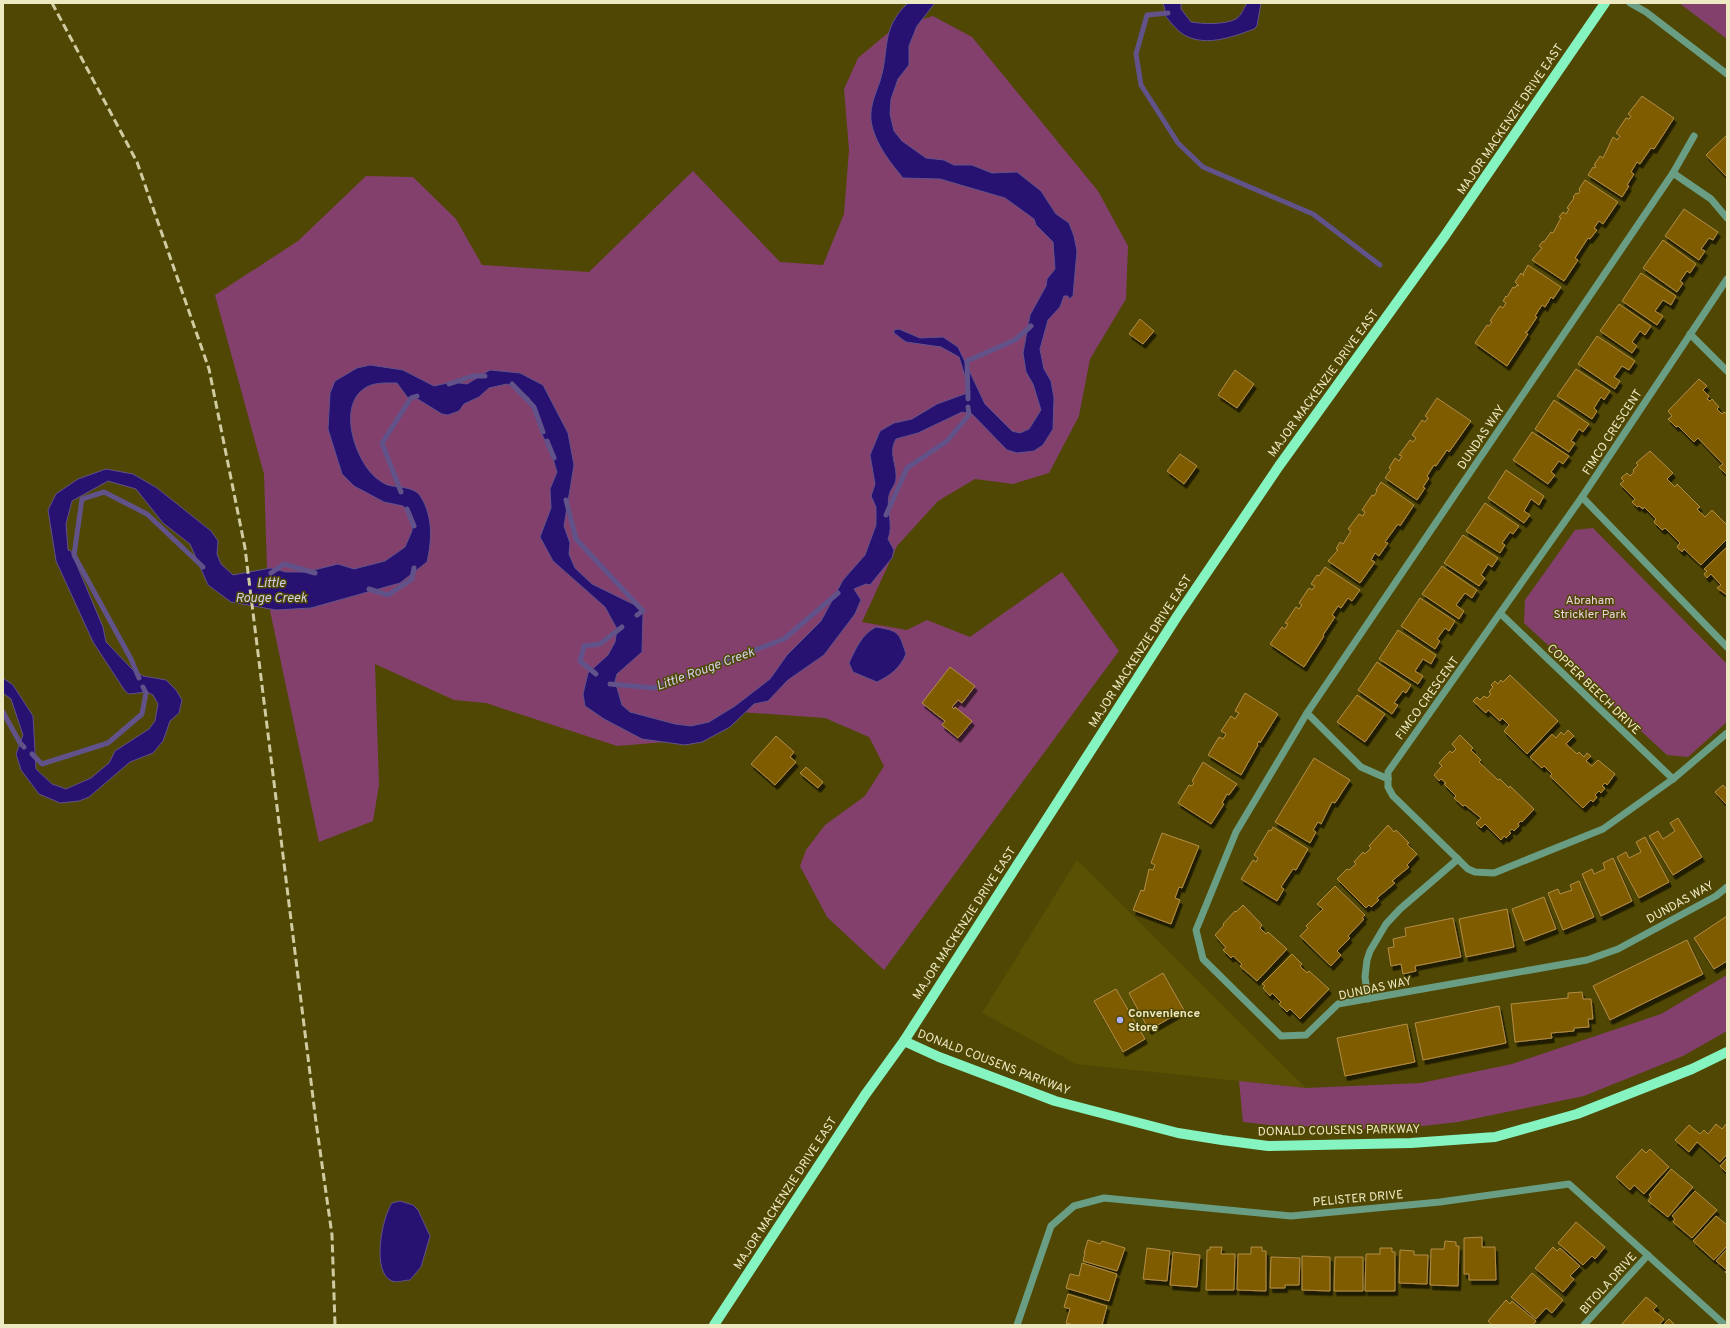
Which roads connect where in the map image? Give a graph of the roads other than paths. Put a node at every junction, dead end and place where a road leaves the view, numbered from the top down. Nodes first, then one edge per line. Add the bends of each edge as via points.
1 (1605, 3) edge
2 (1630, 3) edge
3 (1727, 74) edge
4 (1694, 136) dead end
5 (1673, 172) junction
6 (1727, 218) edge
7 (1727, 279) edge
8 (1690, 334) junction
9 (1727, 371) edge
10 (1582, 498) junction
11 (1501, 614) junction
12 (1727, 647) edge
13 (1307, 713) junction
14 (1727, 733) edge
15 (1388, 779) junction
16 (1672, 779) junction
17 (1458, 859) junction
18 (1727, 888) edge
19 (1368, 999) junction
20 (904, 1041) junction
21 (1727, 1052) edge
22 (1648, 1255) junction
23 (714, 1325) edge
24 (1017, 1325) edge
25 (1584, 1325) edge
26 (1725, 1325) edge

1 - 20 main road, MAJOR MACKENZIE DRIVE EAST via 1444,237 1279,466 1182,608
2 - 3 street via 1646,12
4 - 5 street, DUNDAS WAY
5 - 6 street via 1711,199
5 - 13 street, DUNDAS WAY
7 - 8 street, FIMCO CRESCENT
8 - 9 street
8 - 10 street, FIMCO CRESCENT
10 - 11 street, FIMCO CRESCENT
10 - 12 street
11 - 15 street, FIMCO CRESCENT via 1388,772
11 - 16 street, COPPER BEECH DRIVE
13 - 15 street via 1360,766
13 - 19 street, DUNDAS WAY via 1236,832 1196,930 1203,959 1281,1036 1306,1035 1338,1004
14 - 16 street
15 - 17 street via 1388,787 1393,796
16 - 17 street via 1603,829 1494,873 1475,872
17 - 19 street via 1386,924 1370,950 1367,960 1365,977
18 - 19 street, DUNDAS WAY via 1618,949 1587,960
20 - 21 main road, DONALD COUSENS PARKWAY via 1055,1101 1178,1133 1268,1146 1411,1143 1495,1137 1577,1114 1692,1069
20 - 23 main road, MAJOR MACKENZIE DRIVE EAST via 865,1095
22 - 24 street, PELISTER DRIVE via 1569,1184 1440,1202 1291,1216 1104,1198 1074,1206 1051,1226
22 - 25 street, BITOLA DRIVE
22 - 26 street, PELISTER DRIVE

